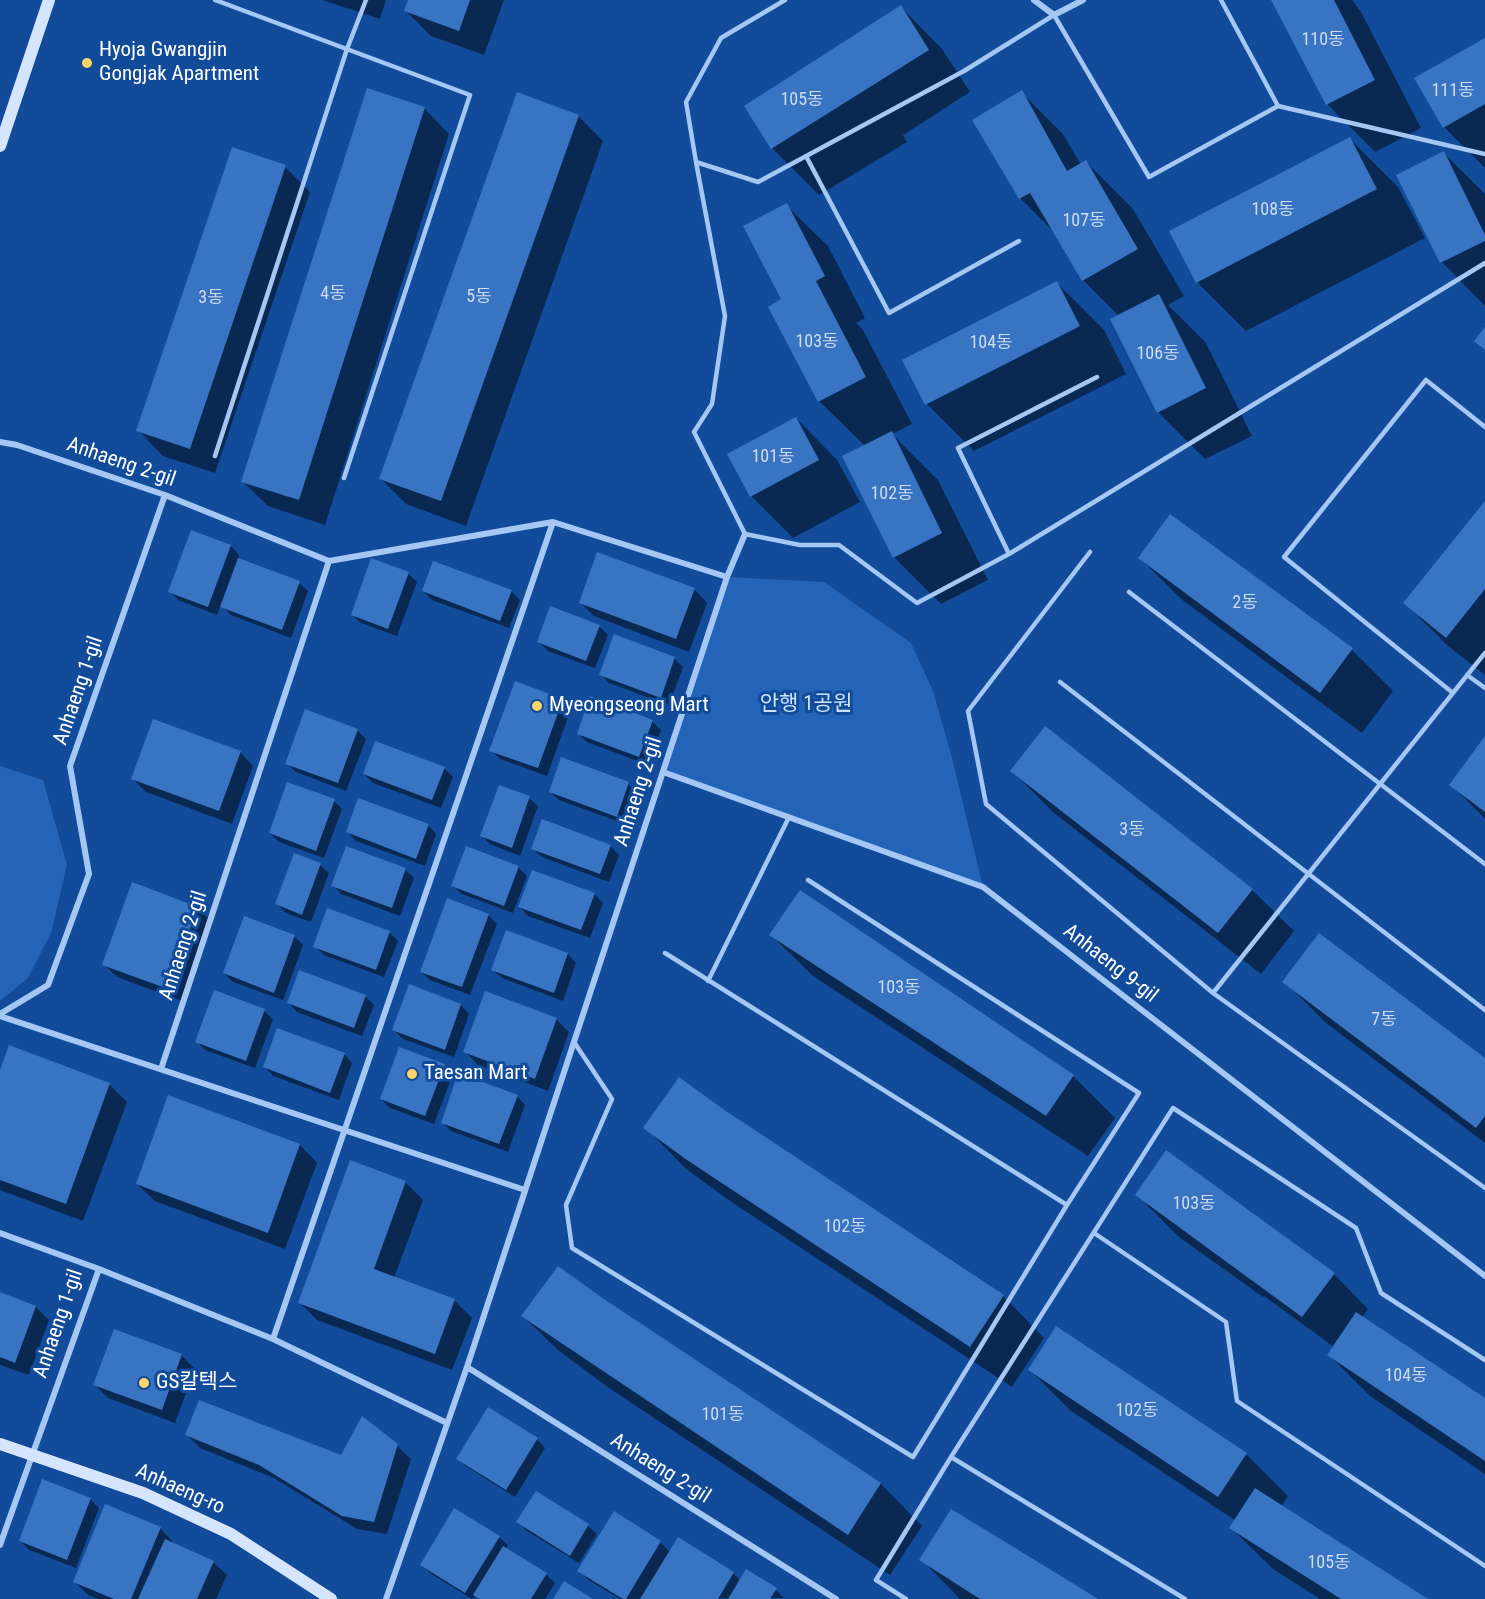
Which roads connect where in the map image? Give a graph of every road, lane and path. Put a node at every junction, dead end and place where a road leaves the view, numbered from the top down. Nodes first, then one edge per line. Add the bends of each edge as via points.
1 (49, 0) edge
2 (215, 0) edge
3 (366, 0) edge
4 (785, 0) edge
5 (1034, 0) edge
6 (1083, 0) edge
7 (1221, 0) edge
8 (1054, 15) junction
9 (347, 49) junction
10 (1278, 106) junction
11 (0, 146) edge
12 (1485, 154) edge
13 (806, 156) junction
14 (696, 162) junction
15 (1019, 241) dead end
16 (1485, 263) edge
17 (1098, 376) dead end
18 (1485, 427) edge
19 (0, 442) edge
20 (215, 456) dead end
21 (344, 478) dead end
22 (165, 495) junction
23 (553, 522) junction
24 (745, 534) junction
25 (1090, 552) dead end
26 (1010, 554) junction
27 (329, 561) junction
28 (727, 578) junction
29 (1129, 592) dead end
30 (1485, 652) edge
31 (1467, 675) junction
32 (1060, 682) dead end
33 (1485, 688) edge
34 (1453, 693) junction
35 (663, 772) junction
36 (1380, 784) junction
37 (789, 817) junction
38 (1485, 864) edge
39 (1308, 874) junction
40 (808, 880) dead end
41 (664, 953) dead end
42 (708, 981) junction
43 (1213, 993) junction
44 (1485, 1010) edge
45 (0, 1015) edge
46 (574, 1042) junction
47 (161, 1069) junction
48 (343, 1130) junction
49 (1485, 1188) edge
50 (525, 1190) junction
51 (1067, 1206) junction
52 (0, 1233) edge
53 (1094, 1233) junction
54 (99, 1269) junction
55 (1485, 1275) edge
56 (273, 1339) junction
57 (1485, 1360) edge
58 (467, 1367) junction
59 (447, 1423) junction
60 (0, 1444) edge
61 (31, 1454) junction
62 (951, 1457) junction
63 (0, 1545) edge
64 (1485, 1566) edge
65 (331, 1599) edge
66 (386, 1599) edge
67 (836, 1599) edge
68 (906, 1599) edge
69 (1185, 1599) edge

1 - 11 street
2 - 9 lane
3 - 9 lane
4 - 14 lane via 721,38 716,47 686,102
5 - 8 street
6 - 8 street
7 - 10 lane
8 - 10 lane via 1149,177
8 - 13 lane via 964,71
9 - 20 lane
9 - 21 lane via 470,95
10 - 12 lane
13 - 14 lane via 758,182
13 - 15 lane via 889,313
14 - 24 lane via 725,316 712,404 694,432
16 - 26 lane
17 - 26 lane via 958,448
18 - 34 lane via 1426,380 1284,557
19 - 22 street, Anhaeng 2-gil
22 - 27 street, Anhaeng 2-gil
22 - 45 street, Anhaeng 1-gil via 70,766 89,874 48,985
23 - 27 street
23 - 28 street
23 - 48 street
24 - 26 lane via 800,545 839,545 917,603
24 - 28 street, Anhaeng 2-gil
25 - 43 lane via 968,711 986,804
27 - 47 street, Anhaeng 2-gil
28 - 35 street, Anhaeng 2-gil
29 - 36 lane
30 - 31 lane
31 - 33 lane
31 - 34 lane
32 - 39 lane
34 - 36 lane
35 - 37 street, Anhaeng 9-gil
35 - 46 street, Anhaeng 2-gil
36 - 38 lane
36 - 39 lane
37 - 42 lane
37 - 55 street, Anhaeng 9-gil via 984,887
39 - 43 lane
39 - 44 lane
40 - 51 lane via 1139,1094
41 - 42 lane
42 - 51 lane
43 - 49 lane
45 - 47 street, Anhaeng 1-gil
46 - 50 street, Anhaeng 2-gil
46 - 51 lane via 612,1099 566,1205 572,1248 913,1457
47 - 48 street, Anhaeng 1-gil
48 - 50 street
48 - 56 street
50 - 58 street, Anhaeng 2-gil
52 - 54 street, Anhaeng 1-gil
53 - 57 lane via 1173,1108 1356,1228 1381,1293
53 - 62 lane
53 - 64 lane via 1226,1322 1237,1401
54 - 56 street
54 - 61 street, Anhaeng 1-gil
56 - 59 street
58 - 59 street, Anhaeng 2-gil
58 - 67 street, Anhaeng 2-gil
59 - 66 street, Anhaeng 2-gil
60 - 61 street, Anhaeng-ro
61 - 63 street, Anhaeng 1-gil
61 - 65 street, Anhaeng-ro via 143,1493 231,1534
62 - 68 lane via 876,1580
62 - 69 lane

